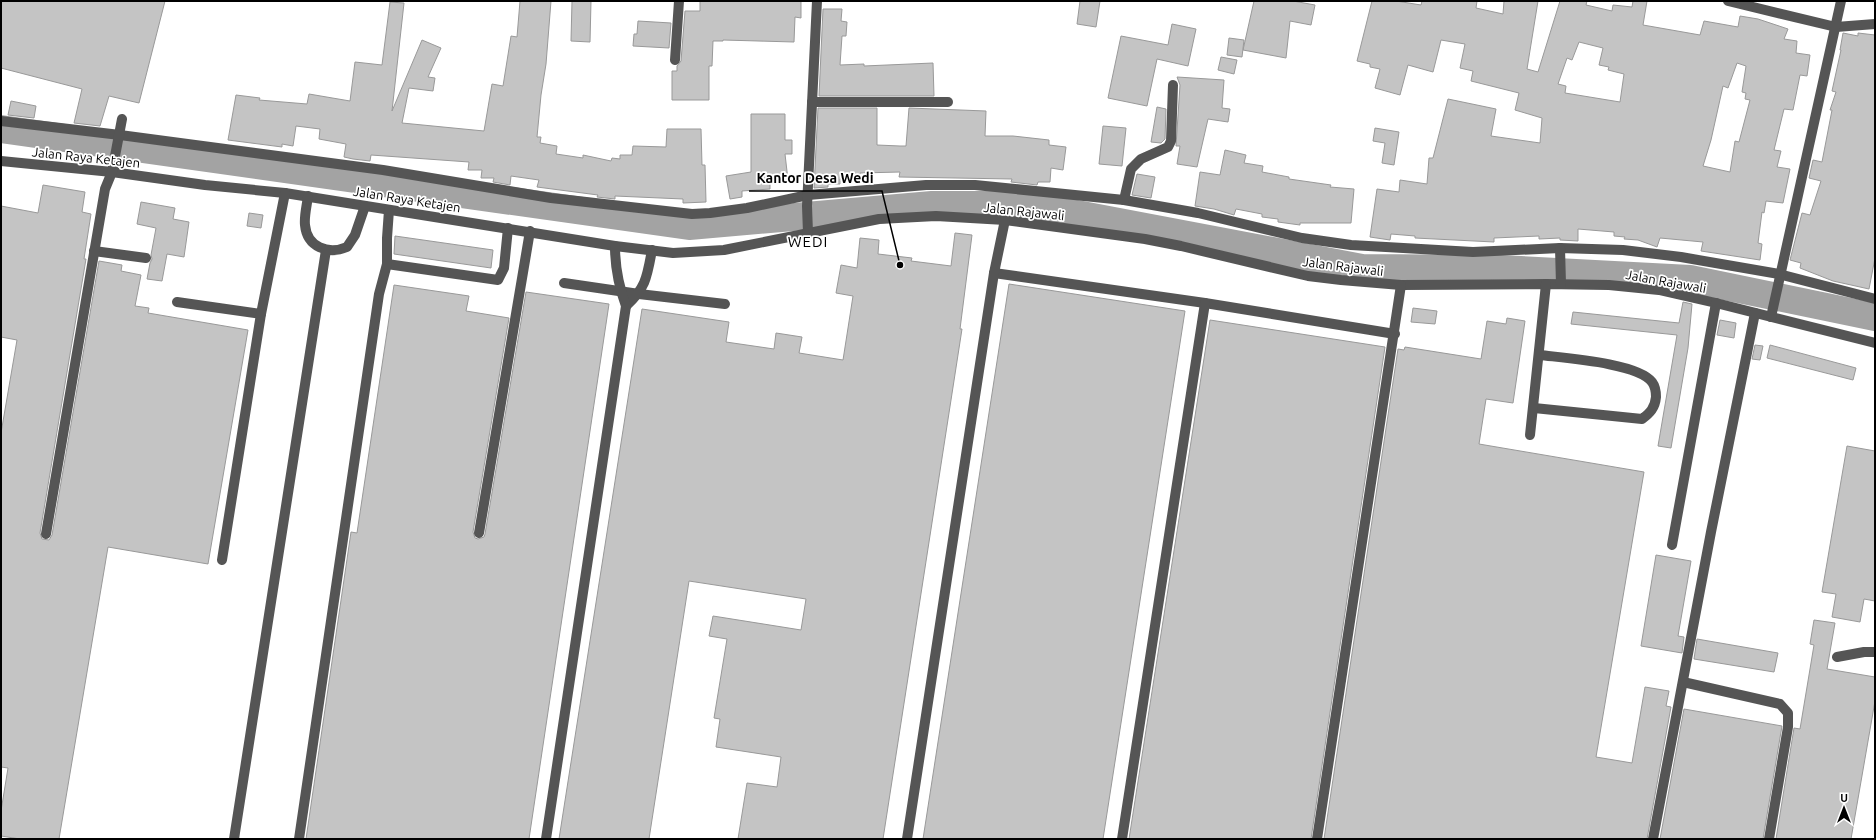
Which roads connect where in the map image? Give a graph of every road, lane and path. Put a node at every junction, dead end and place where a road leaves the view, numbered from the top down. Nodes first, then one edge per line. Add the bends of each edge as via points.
1 (679, 1) edge
2 (817, 1) edge
3 (1728, 1) edge
4 (1841, 1) edge
5 (1875, 24) edge
6 (1836, 27) junction
7 (675, 60) dead end
8 (1173, 85) dead end
9 (812, 102) junction
10 (948, 102) dead end
11 (122, 119) dead end
12 (1, 121) edge
13 (119, 137) junction
14 (1, 161) edge
15 (112, 172) junction
16 (285, 192) junction
17 (808, 195) junction
18 (308, 196) junction
19 (1124, 200) junction
20 (365, 206) junction
21 (389, 210) junction
22 (1005, 220) junction
23 (508, 228) junction
24 (808, 229) junction
25 (530, 231) junction
26 (615, 246) junction
27 (326, 250) junction
28 (652, 250) junction
29 (94, 251) junction
30 (1560, 251) junction
31 (146, 258) dead end
32 (387, 264) junction
33 (994, 273) junction
34 (1561, 279) junction
35 (1779, 279) junction
36 (564, 283) dead end
37 (1546, 284) junction
38 (1401, 285) junction
39 (621, 291) junction
40 (639, 294) junction
41 (1875, 300) edge
42 (177, 302) dead end
43 (1205, 303) junction
44 (1716, 303) junction
45 (725, 304) dead end
46 (626, 306) junction
47 (1755, 312) junction
48 (261, 314) junction
49 (1771, 317) junction
50 (1395, 334) junction
51 (1875, 343) edge
52 (1540, 355) junction
53 (1534, 408) junction
54 (1530, 435) dead end
55 (479, 533) dead end
56 (46, 534) dead end
57 (1672, 545) dead end
58 (222, 560) dead end
59 (1875, 652) edge
60 (1837, 657) dead end
61 (1683, 682) junction
62 (234, 839) edge
63 (299, 839) edge
64 (546, 839) edge
65 (906, 839) edge
66 (1122, 839) edge
67 (1317, 839) edge
68 (1653, 839) edge
69 (1769, 839) edge

1 - 7 street
2 - 9 street
3 - 6 street
4 - 6 street
5 - 6 street
6 - 35 street
8 - 19 street via 1171,141 1168,147 1141,159 1131,169
9 - 10 street
9 - 17 street
11 - 13 street
12 - 13 street
13 - 15 street
13 - 17 street via 382,170 551,198 692,214 747,208
14 - 15 street, Jalan Raya Ketajen
15 - 16 street, Jalan Raya Ketajen via 205,185
15 - 29 street via 105,189
16 - 18 street, Jalan Raya Ketajen
16 - 48 street
17 - 19 street via 926,185 975,185
17 - 24 street
18 - 20 street, Jalan Raya Ketajen
18 - 27 street via 306,232 311,241
19 - 30 street via 1198,213 1302,238 1351,245 1473,252
20 - 21 street, Jalan Raya Ketajen
20 - 27 street via 355,235 347,247 335,251
21 - 23 street, Jalan Raya Ketajen
21 - 32 street
22 - 24 street, Jalan Rajawali via 914,216
22 - 33 street
22 - 38 street, Jalan Rajawali via 1180,246 1308,276
23 - 25 street, Jalan Raya Ketajen
23 - 32 street via 504,268 498,280
24 - 28 street, Jalan Raya Ketajen via 724,250 685,253
25 - 26 street, Jalan Raya Ketajen
25 - 55 street
26 - 28 street, Jalan Raya Ketajen
26 - 39 street
27 - 62 street
28 - 40 street
29 - 31 street
29 - 56 street
30 - 34 street
30 - 35 street via 1623,250 1681,257
32 - 63 street via 379,294
33 - 43 street
33 - 65 street
34 - 37 street, Jalan Rajawali
34 - 44 street, Jalan Rajawali via 1659,290
35 - 41 street
35 - 49 street
36 - 39 street
37 - 38 street, Jalan Rajawali
37 - 52 street
38 - 50 street
39 - 40 street
39 - 46 street
40 - 45 street
40 - 46 street
42 - 48 street
43 - 50 street
43 - 66 street
44 - 47 street, Jalan Rajawali
44 - 57 street
46 - 64 street
47 - 49 street, Jalan Rajawali
47 - 61 street
48 - 58 street
49 - 51 street, Jalan Rajawali
50 - 67 street
52 - 53 street
52 - 53 street via 1618,366 1638,372 1652,382 1656,402 1651,412 1642,419
53 - 54 street
59 - 60 street
61 - 68 street
61 - 69 street via 1780,704 1788,713 1788,727

